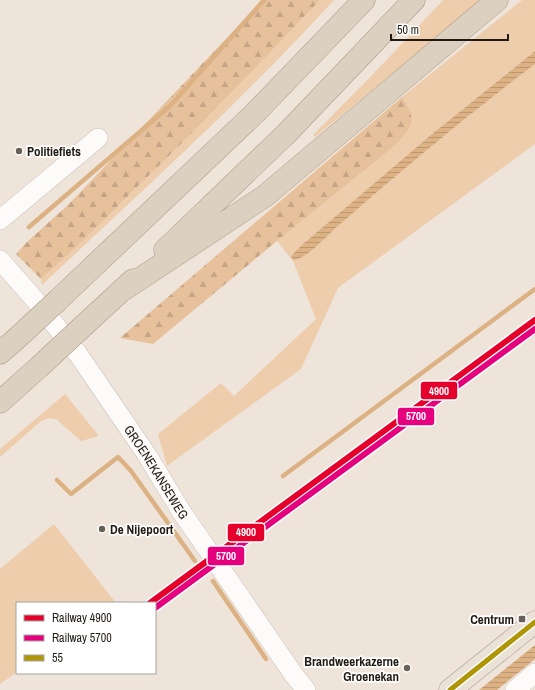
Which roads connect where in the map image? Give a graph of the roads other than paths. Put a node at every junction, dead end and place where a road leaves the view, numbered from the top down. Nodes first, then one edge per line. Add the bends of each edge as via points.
1 (364, 0) edge
2 (414, 0) edge
3 (497, 0) edge
4 (98, 138) dead end
5 (0, 220) edge
6 (0, 260) edge
7 (123, 290) junction
8 (7, 346) edge
9 (0, 402) edge
10 (535, 622) edge
11 (535, 673) edge
12 (306, 690) edge
13 (450, 690) edge
14 (515, 690) edge

1 - 8 highway, bridge via 254,114
2 - 7 highway via 286,134
3 - 7 highway via 265,196
4 - 5 street
6 - 12 street, GROENEKANSEWEG via 78,354 143,449 181,511
7 - 9 highway, bridge
10 - 13 main road
11 - 14 street

